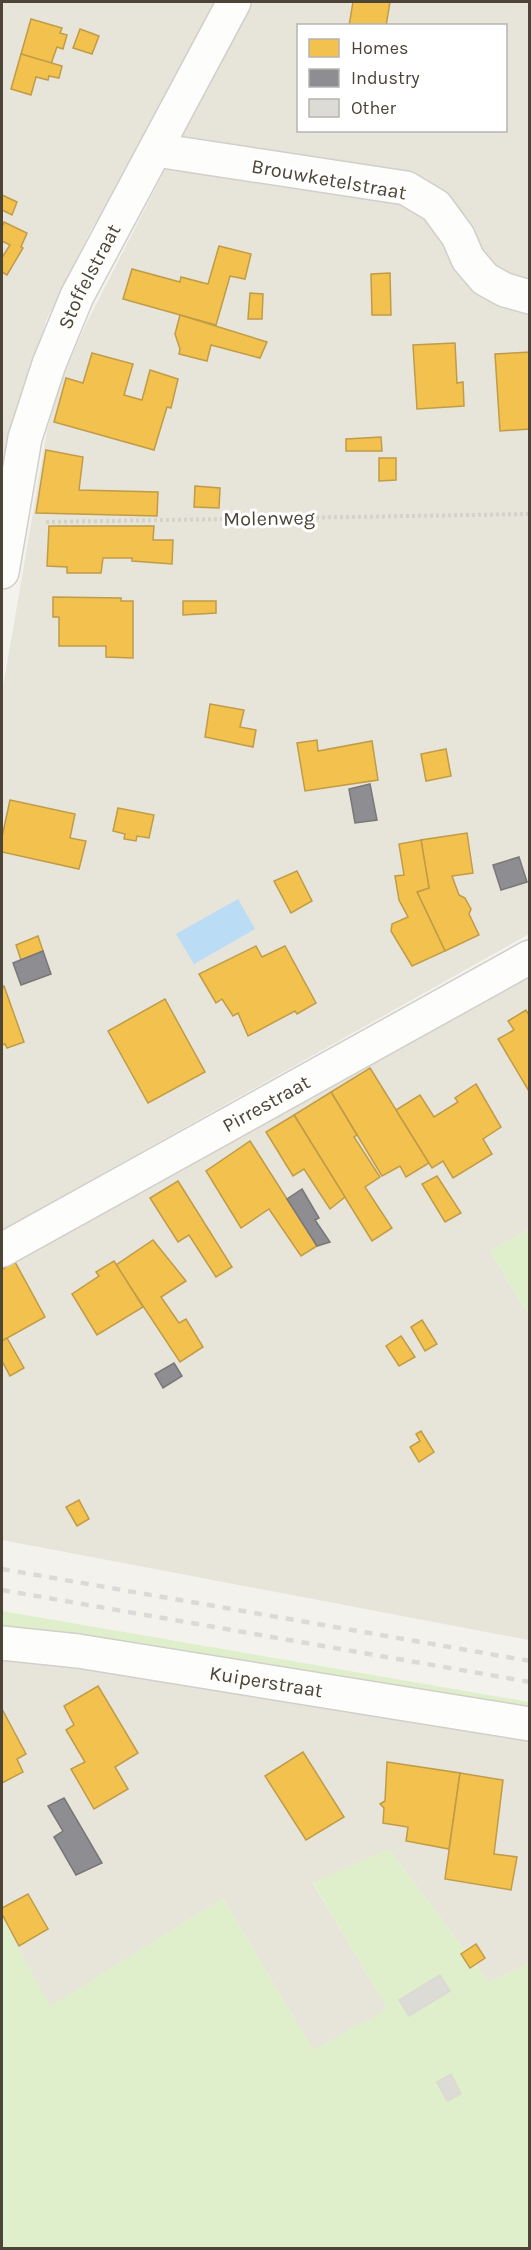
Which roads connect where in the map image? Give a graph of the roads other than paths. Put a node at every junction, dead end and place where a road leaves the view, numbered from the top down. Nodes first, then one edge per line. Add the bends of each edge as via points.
1 (234, 2) edge
2 (156, 150) junction
3 (530, 297) edge
4 (2, 572) edge
5 (530, 957) edge
6 (2, 1250) edge
7 (2, 1643) edge
8 (530, 1724) edge

1 - 2 street, Stoffelstraat
2 - 3 street, Brouwketelstraat via 406,188 436,206 485,279
2 - 4 street, Stoffelstraat via 77,296 49,364 25,438
5 - 6 street, Pirrestraat
7 - 8 street, Kuiperstraat via 78,1651

